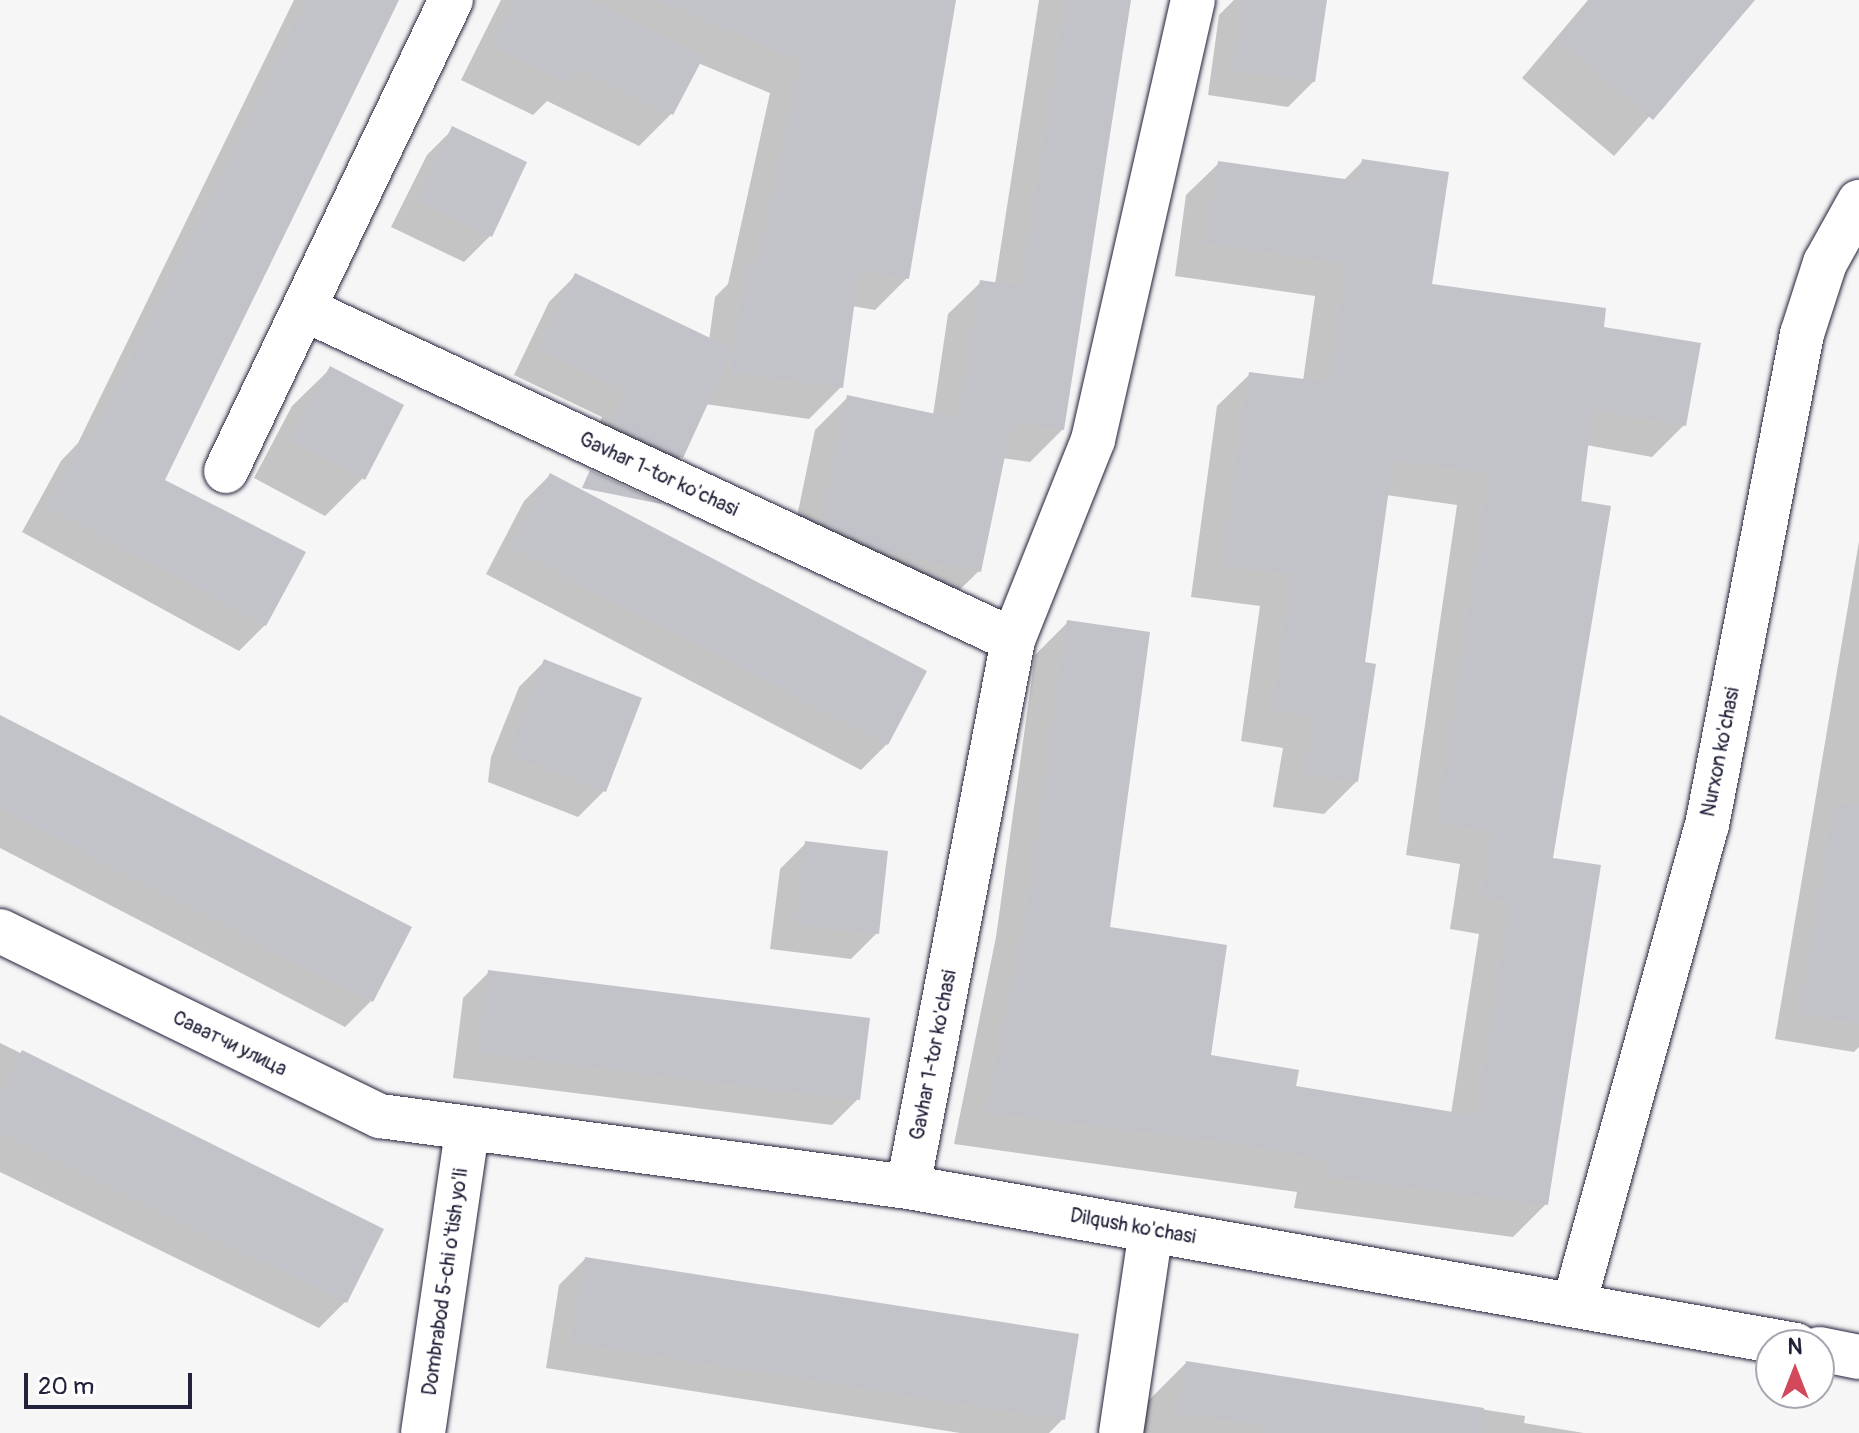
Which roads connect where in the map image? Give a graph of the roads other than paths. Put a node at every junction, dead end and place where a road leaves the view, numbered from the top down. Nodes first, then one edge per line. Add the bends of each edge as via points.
1 (451, 0) edge
2 (1193, 0) edge
3 (1859, 202) edge
4 (304, 309) junction
5 (226, 471) dead end
6 (1013, 640) junction
7 (0, 931) edge
8 (467, 1130) junction
9 (908, 1187) junction
10 (1151, 1230) junction
11 (1574, 1304) junction
12 (1755, 1337) edge
13 (1835, 1352) edge
14 (1859, 1357) edge
15 (423, 1433) edge
16 (1121, 1433) edge

1 - 4 street
2 - 6 street, Gavhar 1-tor ko'chasi via 1093,440
3 - 11 street, Nurxon ko'chasi via 1825,263 1802,334 1707,825
4 - 5 street
4 - 6 street, Gavhar 1-tor ko'chasi
6 - 9 street, Gavhar 1-tor ko'chasi
7 - 8 street, Саватчи улица via 380,1116
8 - 9 street, Dilqush ko'chasi
8 - 15 street, Dombrabod 5-chi o'tish yo'li
9 - 10 street, Dilqush ko'chasi
10 - 11 street, Dilqush ko'chasi
10 - 16 street
11 - 12 street, Dilqush ko'chasi
13 - 14 street

